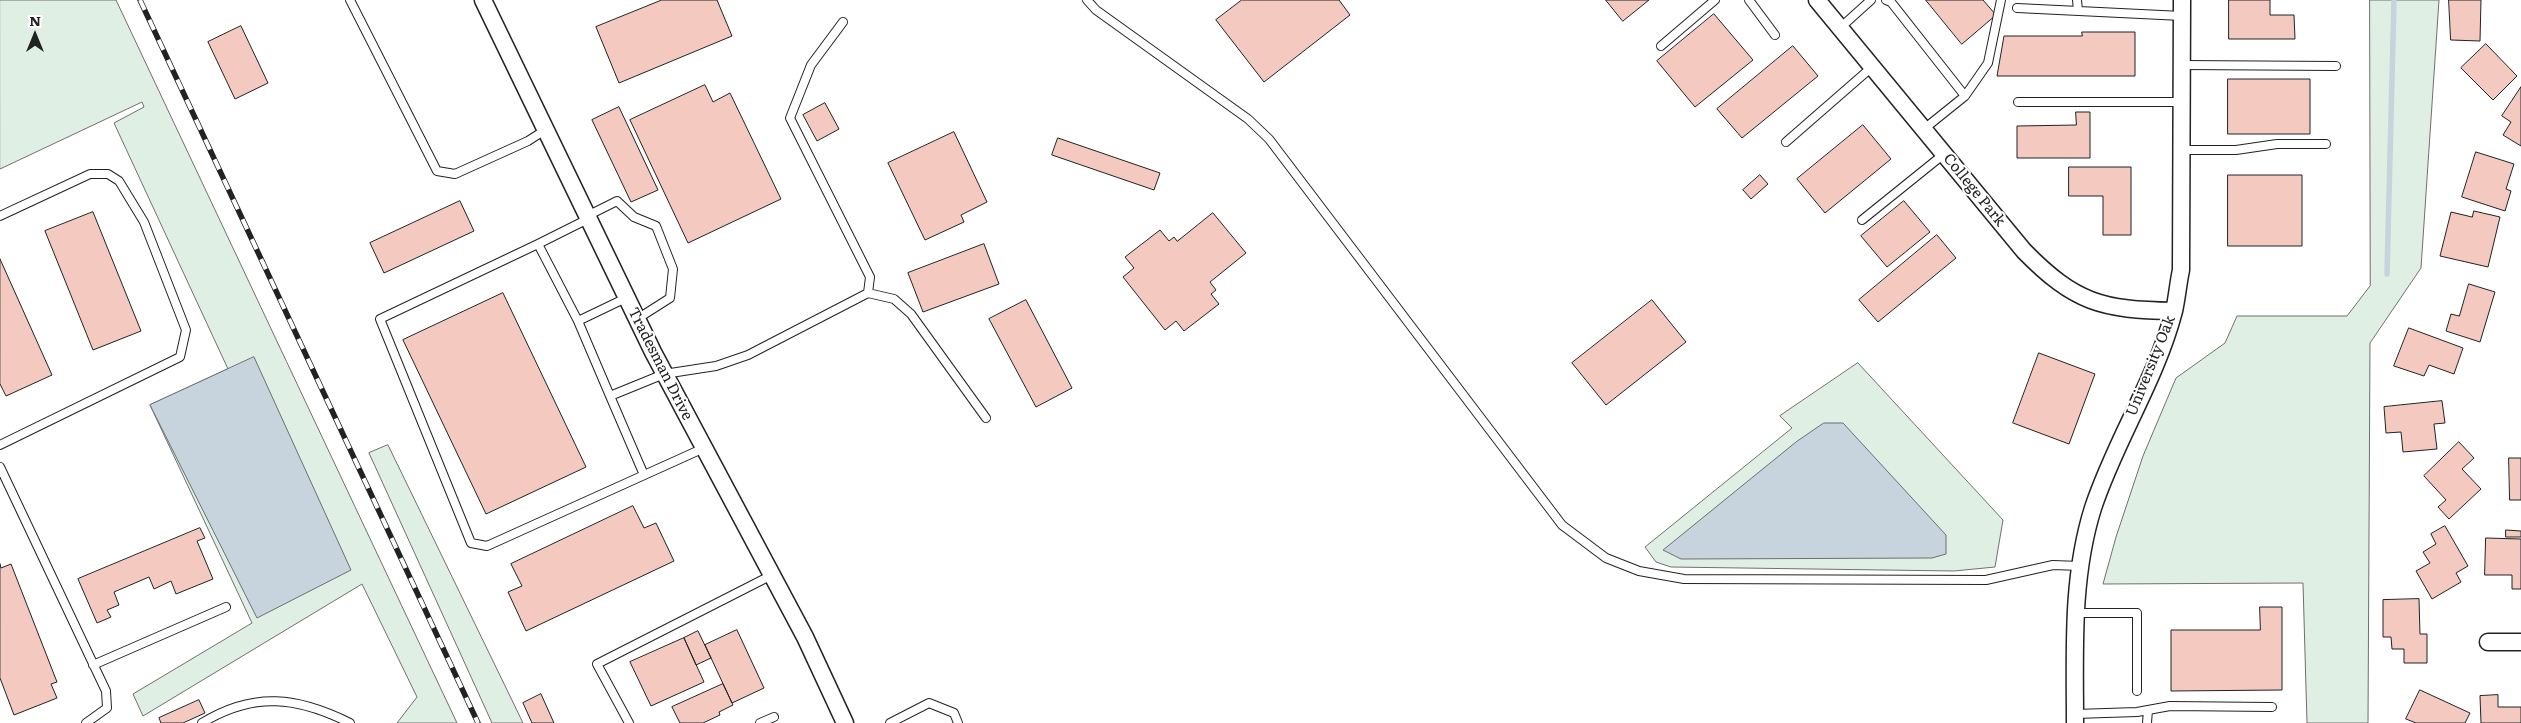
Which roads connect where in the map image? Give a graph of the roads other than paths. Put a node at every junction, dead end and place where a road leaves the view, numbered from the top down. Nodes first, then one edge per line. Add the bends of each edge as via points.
1 (350, 0) edge
2 (1087, 0) edge
3 (1715, 0) edge
4 (1749, 0) edge
5 (1817, 0) edge
6 (1871, 0) edge
7 (1886, 0) edge
8 (2001, 0) edge
9 (2077, 0) edge
10 (485, 1) edge
11 (2017, 8) dead end
12 (2182, 8) edge
13 (2078, 11) junction
14 (843, 22) dead end
15 (1840, 28) junction
16 (1775, 35) dead end
17 (1661, 46) dead end
18 (2182, 65) junction
19 (2336, 66) dead end
20 (1872, 67) junction
21 (1965, 96) junction
22 (2018, 102) dead end
23 (2182, 102) junction
24 (1924, 129) junction
25 (544, 130) junction
26 (1786, 142) dead end
27 (2326, 144) dead end
28 (2181, 150) junction
29 (1944, 154) junction
30 (0, 216) edge
31 (587, 217) junction
32 (1862, 220) dead end
33 (538, 244) junction
34 (868, 293) junction
35 (626, 298) junction
36 (2174, 311) junction
37 (637, 319) junction
38 (578, 321) junction
39 (664, 374) junction
40 (610, 396) junction
41 (986, 418) dead end
42 (0, 445) edge
43 (704, 448) junction
44 (0, 467) edge
45 (644, 475) junction
46 (2080, 566) junction
47 (772, 575) junction
48 (226, 607) dead end
49 (2075, 613) junction
50 (2488, 642) dead end
51 (2521, 642) edge
52 (93, 664) junction
53 (2137, 691) dead end
54 (2272, 707) dead end
55 (2148, 710) junction
56 (774, 717) dead end
57 (2075, 719) edge
58 (86, 723) edge
59 (202, 723) edge
60 (350, 723) edge
61 (629, 723) edge
62 (760, 723) edge
63 (845, 723) edge
64 (890, 723) edge
65 (958, 723) edge
66 (2148, 723) edge

1 - 25 lane via 438,171 455,174 528,141
2 - 46 lane via 1096,10 1248,119 1269,139 1562,525 1606,558 1639,571 1684,579 1986,580 2052,565
3 - 17 lane
4 - 16 lane
5 - 15 street, College Park
6 - 15 lane
7 - 21 lane via 1891,2
8 - 21 lane via 1988,63
9 - 13 lane
10 - 25 street, Tradesman Drive
11 - 13 lane
12 - 13 lane
12 - 18 street, University Oak
14 - 34 lane via 811,65 790,118 870,277
15 - 20 street, College Park
18 - 19 lane
18 - 23 street, University Oak
20 - 24 street, College Park
20 - 26 lane
21 - 24 lane
22 - 23 lane
23 - 28 street, University Oak
24 - 29 street, College Park
25 - 31 street, Tradesman Drive
27 - 28 lane
28 - 36 street, University Oak via 2181,270
29 - 32 lane
29 - 36 street, College Park via 2024,251 2048,275 2077,295 2128,311
30 - 42 lane via 90,174 108,174 119,181 144,222 186,330 180,357
31 - 33 lane
31 - 35 street, Tradesman Drive
31 - 37 lane via 617,202 634,217 656,226 673,269 670,298
33 - 38 lane
33 - 45 lane via 380,319 472,543 487,546
34 - 39 lane via 748,355 716,366
34 - 41 lane via 894,299 911,314
35 - 37 street, Tradesman Drive
35 - 38 lane
36 - 46 street, University Oak via 2093,509
37 - 39 street, Tradesman Drive
38 - 40 lane
39 - 40 lane
39 - 43 street, Tradesman Drive
40 - 45 lane
43 - 45 lane
43 - 47 street, Tradesman Drive
44 - 52 lane
46 - 49 street, University Oak
47 - 61 lane via 597,664
47 - 63 street, Tradesman Drive
48 - 52 lane
49 - 53 lane via 2137,613
49 - 57 street, University Oak
50 - 51 street
52 - 58 lane via 106,691 107,708
54 - 55 lane via 2170,706
55 - 57 lane
55 - 66 lane
56 - 62 lane
59 - 60 lane via 246,704 282,700 322,709
64 - 65 lane via 929,703 954,713

